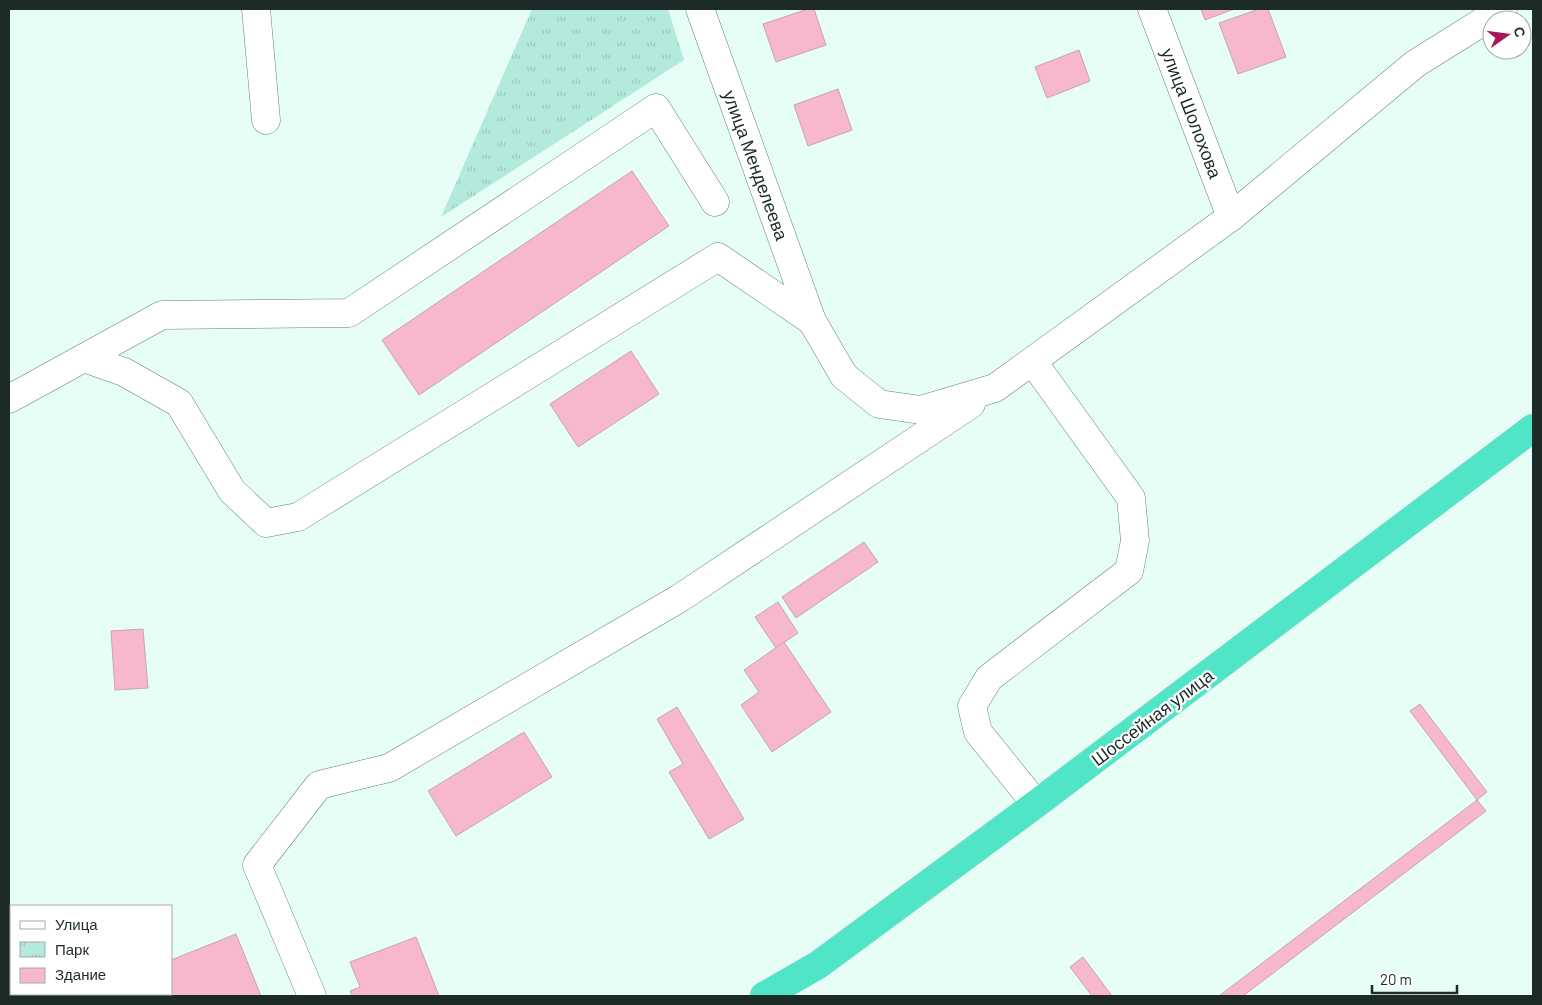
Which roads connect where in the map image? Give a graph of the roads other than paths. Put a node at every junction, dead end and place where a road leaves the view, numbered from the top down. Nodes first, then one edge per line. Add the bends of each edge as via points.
1 (256, 9) edge
2 (700, 9) edge
3 (1152, 9) edge
4 (1503, 9) edge
5 (266, 120) dead end
6 (715, 202) dead end
7 (1231, 217) junction
8 (812, 320) junction
9 (84, 358) junction
10 (1033, 362) junction
11 (995, 388) junction
12 (9, 399) edge
13 (1533, 428) edge
14 (1036, 804) junction
15 (312, 996) edge
16 (764, 996) edge

1 - 5 street
2 - 8 street, улица Менделеева
3 - 7 street, улица Шолохова
4 - 7 street via 1415,64
6 - 9 street via 656,108 349,313 162,315
7 - 10 street
8 - 9 street via 718,257 298,517 266,523 232,491 179,403 124,372
8 - 11 street, улица Менделеева via 844,376 879,404 921,410
9 - 12 street
10 - 11 street
10 - 14 street via 1131,498 1135,541 1129,571 989,678 972,706 978,732
11 - 15 street via 663,608 390,768 319,785 257,865
13 - 14 highway, Шоссейная улица
14 - 16 highway, Шоссейная улица via 818,965

